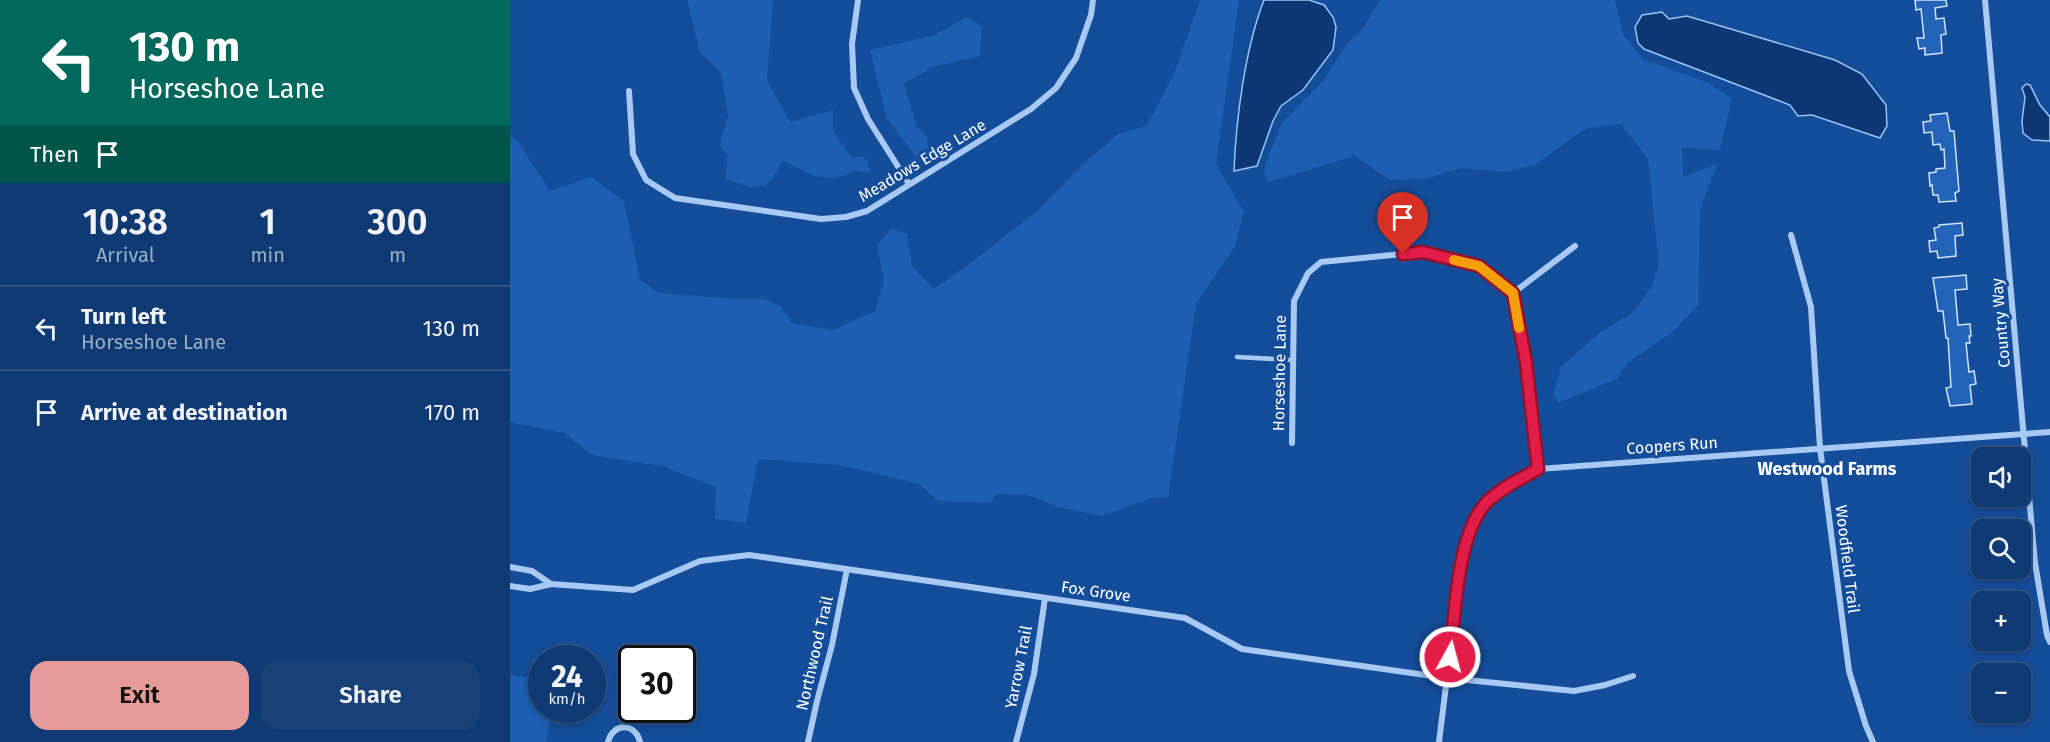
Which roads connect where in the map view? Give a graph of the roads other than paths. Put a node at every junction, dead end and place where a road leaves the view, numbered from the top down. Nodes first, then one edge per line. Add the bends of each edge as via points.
1 (858, 0) edge
2 (1093, 0) edge
3 (1985, 0) edge
4 (629, 91) dead end
5 (909, 184) junction
6 (1791, 235) dead end
7 (1575, 246) dead end
8 (1513, 293) junction
9 (1237, 357) dead end
10 (1293, 360) junction
11 (2050, 432) edge
12 (2024, 434) junction
13 (1292, 443) dead end
14 (1820, 448) junction
15 (1538, 469) junction
16 (510, 567) edge
17 (847, 569) junction
18 (551, 584) junction
19 (510, 586) edge
20 (1045, 598) junction
21 (2050, 642) edge
22 (1633, 676) dead end
23 (1447, 678) junction
24 (608, 742) edge
25 (640, 742) edge
26 (808, 742) edge
27 (1016, 742) edge
28 (1439, 742) edge
29 (1873, 742) edge

1 - 5 street via 852,44 854,88 868,119
2 - 5 street, Meadows Edge Lane via 1076,58 1056,88 1031,109
3 - 12 street, Country Way
4 - 5 street, Meadows Edge Lane via 633,154 646,180 675,198 821,219 867,211
6 - 14 street, Woodfield Trail via 1811,307
7 - 8 street
8 - 10 street, Horseshoe Lane via 1479,266 1423,252 1322,262 1308,273 1294,301
8 - 15 street via 1526,362
9 - 10 lane
10 - 13 street, Horseshoe Lane
11 - 12 street, Coopers Run
12 - 14 street, Coopers Run
12 - 21 street, Country Way via 2036,563
14 - 15 street, Coopers Run
14 - 29 street, Woodfield Trail via 1849,671
15 - 23 street, Coopers Run via 1486,502 1470,528 1460,573
16 - 18 street, Fox Grove via 531,571
17 - 18 street, Fox Grove via 749,555 700,561 633,590
17 - 20 street, Fox Grove
17 - 26 street, Northwood Trail
18 - 19 street, Fox Grove via 530,589
20 - 23 street, Fox Grove via 1185,618 1242,649
20 - 27 street, Yarrow Trail via 1034,674
22 - 23 street, Fox Grove via 1574,691
23 - 28 street, Coopers Run
24 - 25 street via 621,727 634,730

